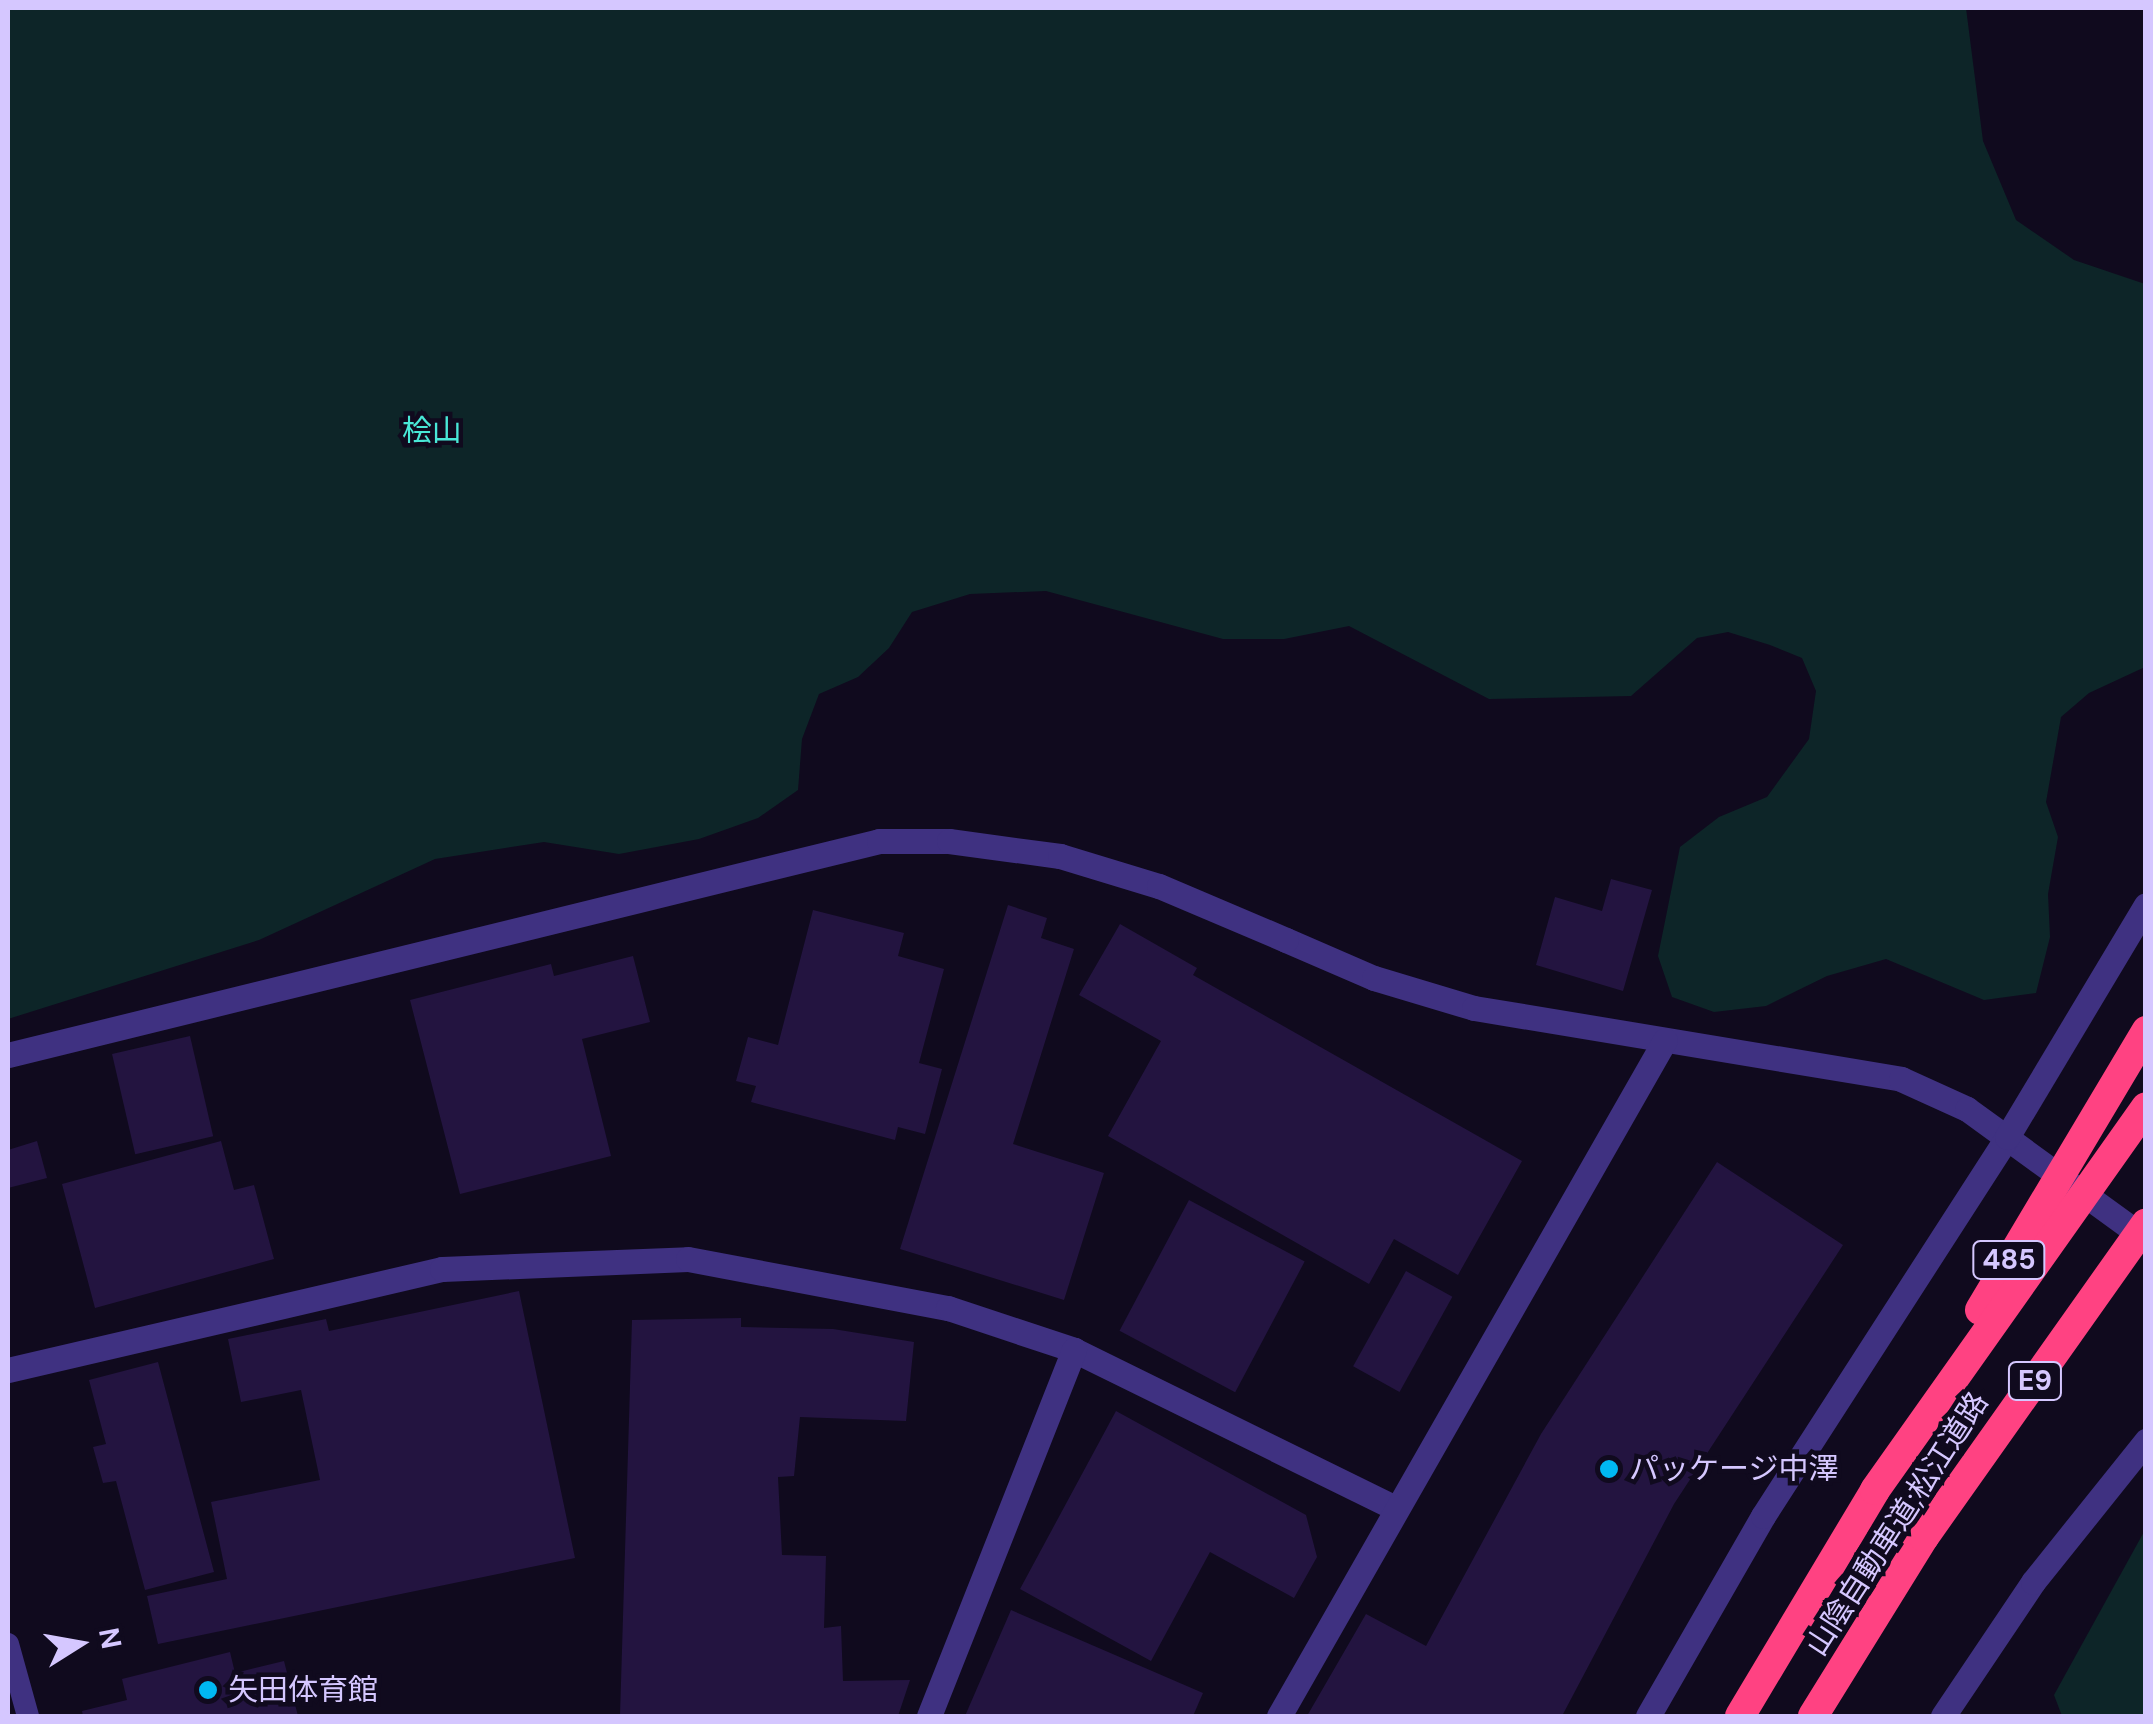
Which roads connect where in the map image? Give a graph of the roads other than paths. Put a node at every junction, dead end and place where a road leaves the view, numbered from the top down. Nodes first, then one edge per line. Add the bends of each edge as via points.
1 (2146, 905) edge
2 (2146, 1031) edge
3 (1665, 1040) junction
4 (8, 1055) edge
5 (2146, 1108) edge
6 (2007, 1137) junction
7 (2146, 1224) edge
8 (2146, 1238) edge
9 (1074, 1350) junction
10 (8, 1370) edge
11 (2146, 1441) edge
12 (1875, 1490) junction
13 (1394, 1508) junction
14 (8, 1644) edge
15 (28, 1716) edge
16 (929, 1716) edge
17 (1278, 1716) edge
18 (1648, 1716) edge
19 (1740, 1716) edge
20 (1813, 1716) edge
21 (1943, 1716) edge

1 - 6 street
2 - 12 highway, 485
3 - 4 street via 1474,1008 1374,978 1159,886 1060,856 950,841 879,841
3 - 6 street via 1901,1079 1967,1108
3 - 13 street
5 - 12 highway, 山陰自動車道;松江道路 / E9
6 - 8 street
6 - 18 street via 1764,1516
7 - 20 highway, 山陰自動車道;松江道路 / E9 via 1924,1537
9 - 10 street via 948,1308 688,1259 550,1260 442,1268
9 - 13 street
9 - 16 street
11 - 21 street via 2033,1582
12 - 19 highway, 山陰自動車道;松江道路 / E9
13 - 17 street
14 - 15 lane

